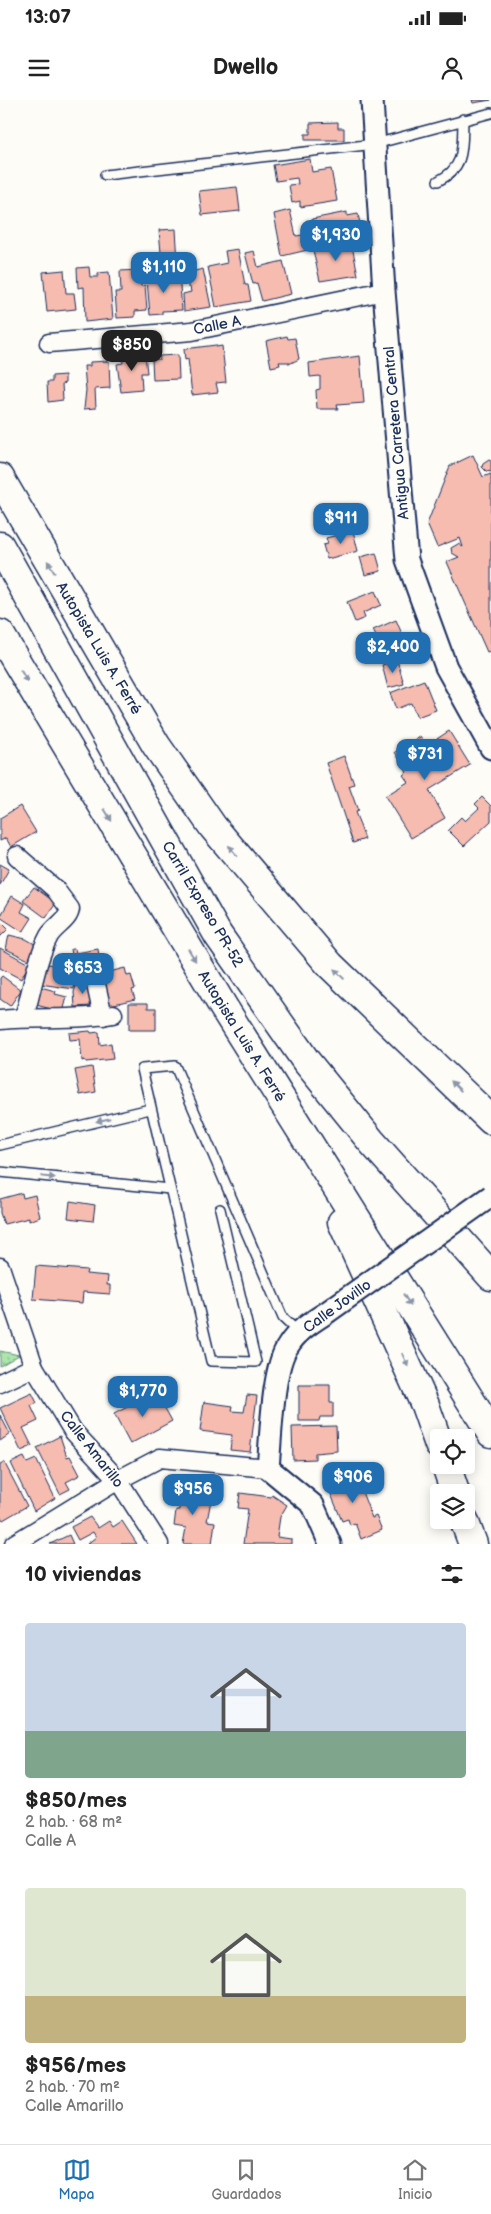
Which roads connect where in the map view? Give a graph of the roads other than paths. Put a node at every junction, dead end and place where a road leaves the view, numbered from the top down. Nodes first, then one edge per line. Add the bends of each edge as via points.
1 (372, 100) edge
2 (491, 113) edge
3 (463, 119) junction
4 (375, 144) junction
5 (105, 175) dead end
6 (438, 181) dead end
7 (384, 291) junction
8 (49, 343) dead end
9 (3, 482) edge
10 (0, 546) edge
11 (4, 643) edge
12 (491, 748) edge
13 (17, 856) dead end
14 (95, 980) dead end
15 (24, 1017) junction
16 (0, 1020) edge
17 (150, 1109) junction
18 (491, 1120) edge
19 (297, 1125) junction
20 (0, 1145) edge
21 (0, 1172) edge
22 (170, 1189) junction
23 (491, 1196) edge
24 (220, 1209) dead end
25 (0, 1267) edge
26 (491, 1276) edge
27 (299, 1333) junction
28 (34, 1367) junction
29 (0, 1383) edge
30 (433, 1429) edge
31 (491, 1433) edge
32 (268, 1468) junction
33 (118, 1480) junction
34 (467, 1529) edge
35 (14, 1544) edge
36 (159, 1544) edge
37 (330, 1544) edge
38 (472, 1544) edge

1 - 4 street, Antigua Carretera Central
2 - 3 lane
3 - 4 lane
3 - 6 lane via 459,163 451,175
4 - 5 lane
4 - 7 street, Antigua Carretera Central
7 - 8 street, Calle A via 192,331
7 - 12 street, Antigua Carretera Central via 407,560 446,666
18 -> 9 highway, Autopista Luis A. Ferré via 330,965 213,827 156,745
10 - 26 highway, Carril Expreso PR-52 via 218,935 306,1061
11 -> 19 highway, Autopista Luis A. Ferré
13 - 15 street via 55,889 70,909 44,947
14 - 15 street via 108,1015 86,1019
15 - 16 street
17 -> 20 lane
17 - 22 lane
17 - 27 lane via 142,1069 175,1066 284,1318
19 -> 30 highway
19 -> 31 highway, Autopista Luis A. Ferré
21 -> 22 lane
22 - 24 lane via 211,1361 256,1362
23 - 27 street, Calle Jovillo, bridge
25 - 28 street, Calle Amarillo
27 - 32 street, Calle Jovillo via 287,1346 278,1369
28 - 29 street
28 - 33 street, Calle Amarillo via 73,1431
32 - 33 street via 160,1458
32 - 37 street via 313,1505
33 - 35 street
33 - 36 street, Calle Amarillo
34 - 38 highway

